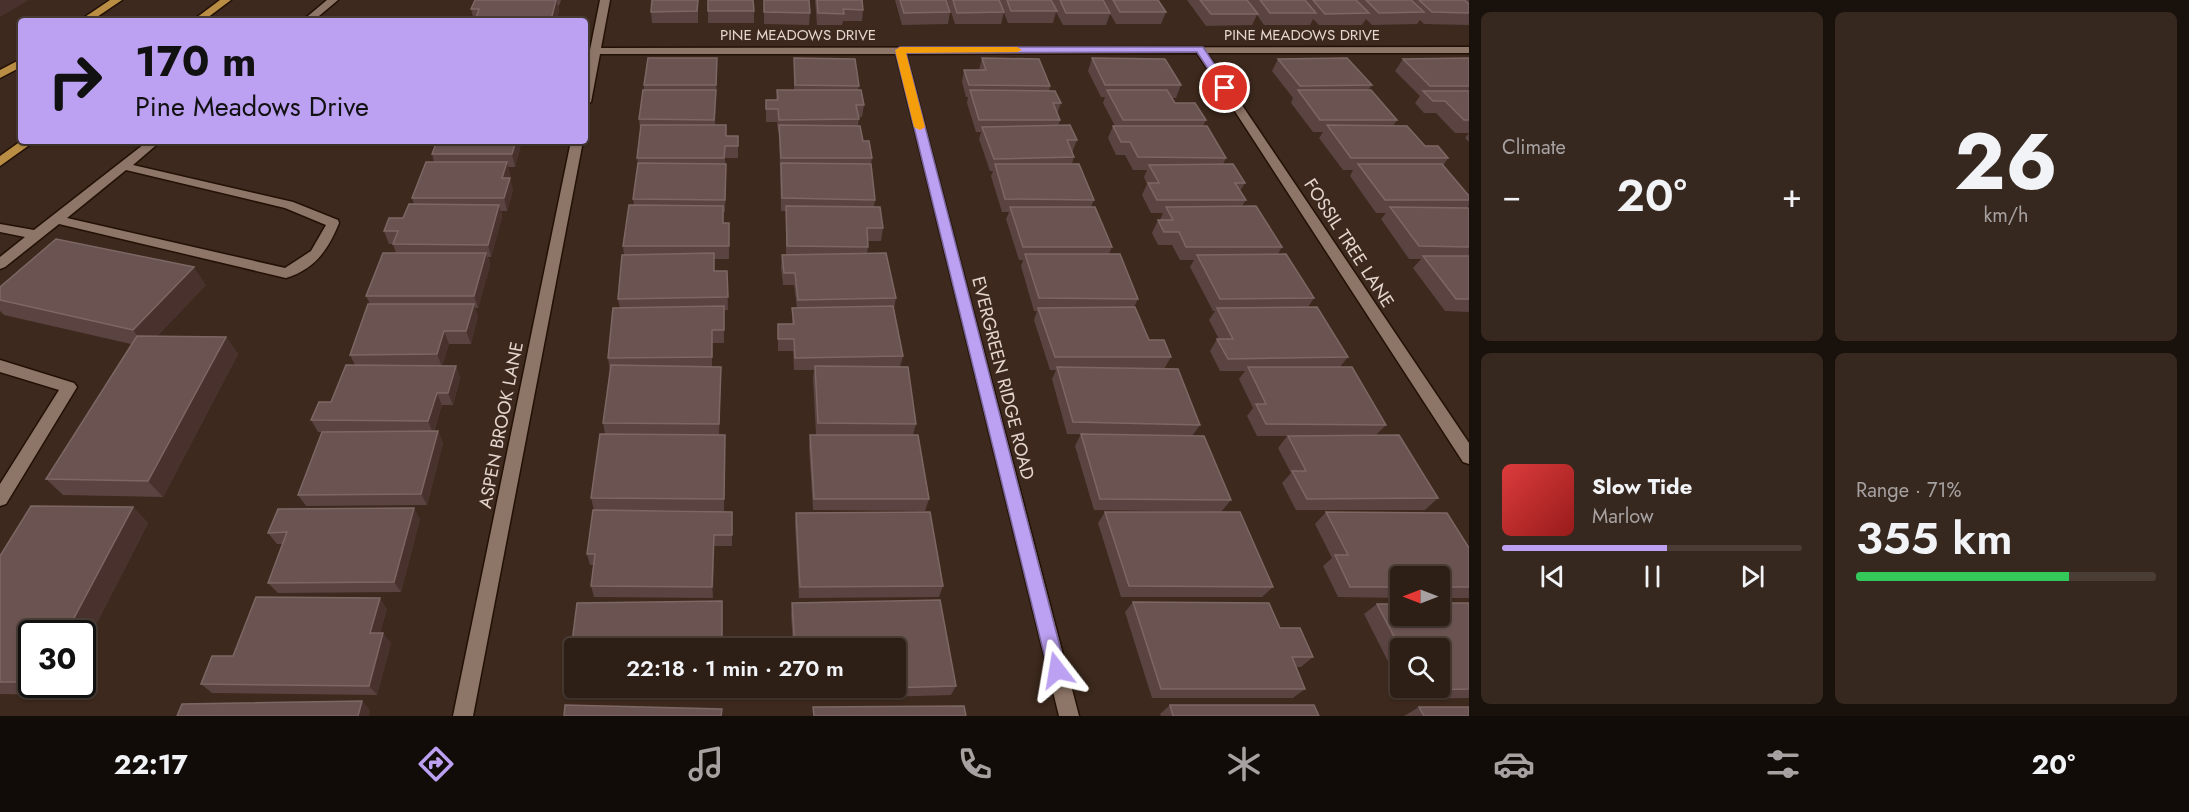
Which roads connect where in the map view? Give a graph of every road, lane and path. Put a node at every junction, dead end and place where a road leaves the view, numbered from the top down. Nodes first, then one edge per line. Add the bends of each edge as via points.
1 (117, 0) edge
2 (226, 0) edge
3 (333, 0) edge
4 (605, 0) edge
5 (89, 18) edge
6 (200, 18) edge
7 (311, 18) edge
8 (1199, 49) junction
9 (900, 50) junction
10 (1469, 50) edge
11 (595, 51) junction
12 (18, 64) edge
13 (0, 75) edge
14 (588, 87) edge
15 (25, 144) edge
16 (150, 144) edge
17 (576, 144) edge
18 (0, 162) edge
19 (123, 166) junction
20 (55, 219) junction
21 (0, 228) edge
22 (35, 236) junction
23 (0, 264) edge
24 (0, 366) edge
25 (1469, 457) edge
26 (0, 499) edge
27 (463, 716) edge
28 (1069, 716) edge

1 - 5 main road
2 - 6 main road
3 - 7 street
4 - 11 street
8 - 9 street, PINE MEADOWS DRIVE
8 - 10 street, PINE MEADOWS DRIVE
8 - 25 street, FOSSIL TREE LANE
9 - 11 street, PINE MEADOWS DRIVE
9 - 28 street, EVERGREEN RIDGE ROAD
11 - 14 street
12 - 13 main road
15 - 18 main road
16 - 19 street
17 - 27 street, ASPEN BROOK LANE
19 - 20 street
19 - 20 street via 289,205 333,223 324,245 309,262 286,273
20 - 22 street
21 - 22 street
22 - 23 street
24 - 26 street via 69,387

